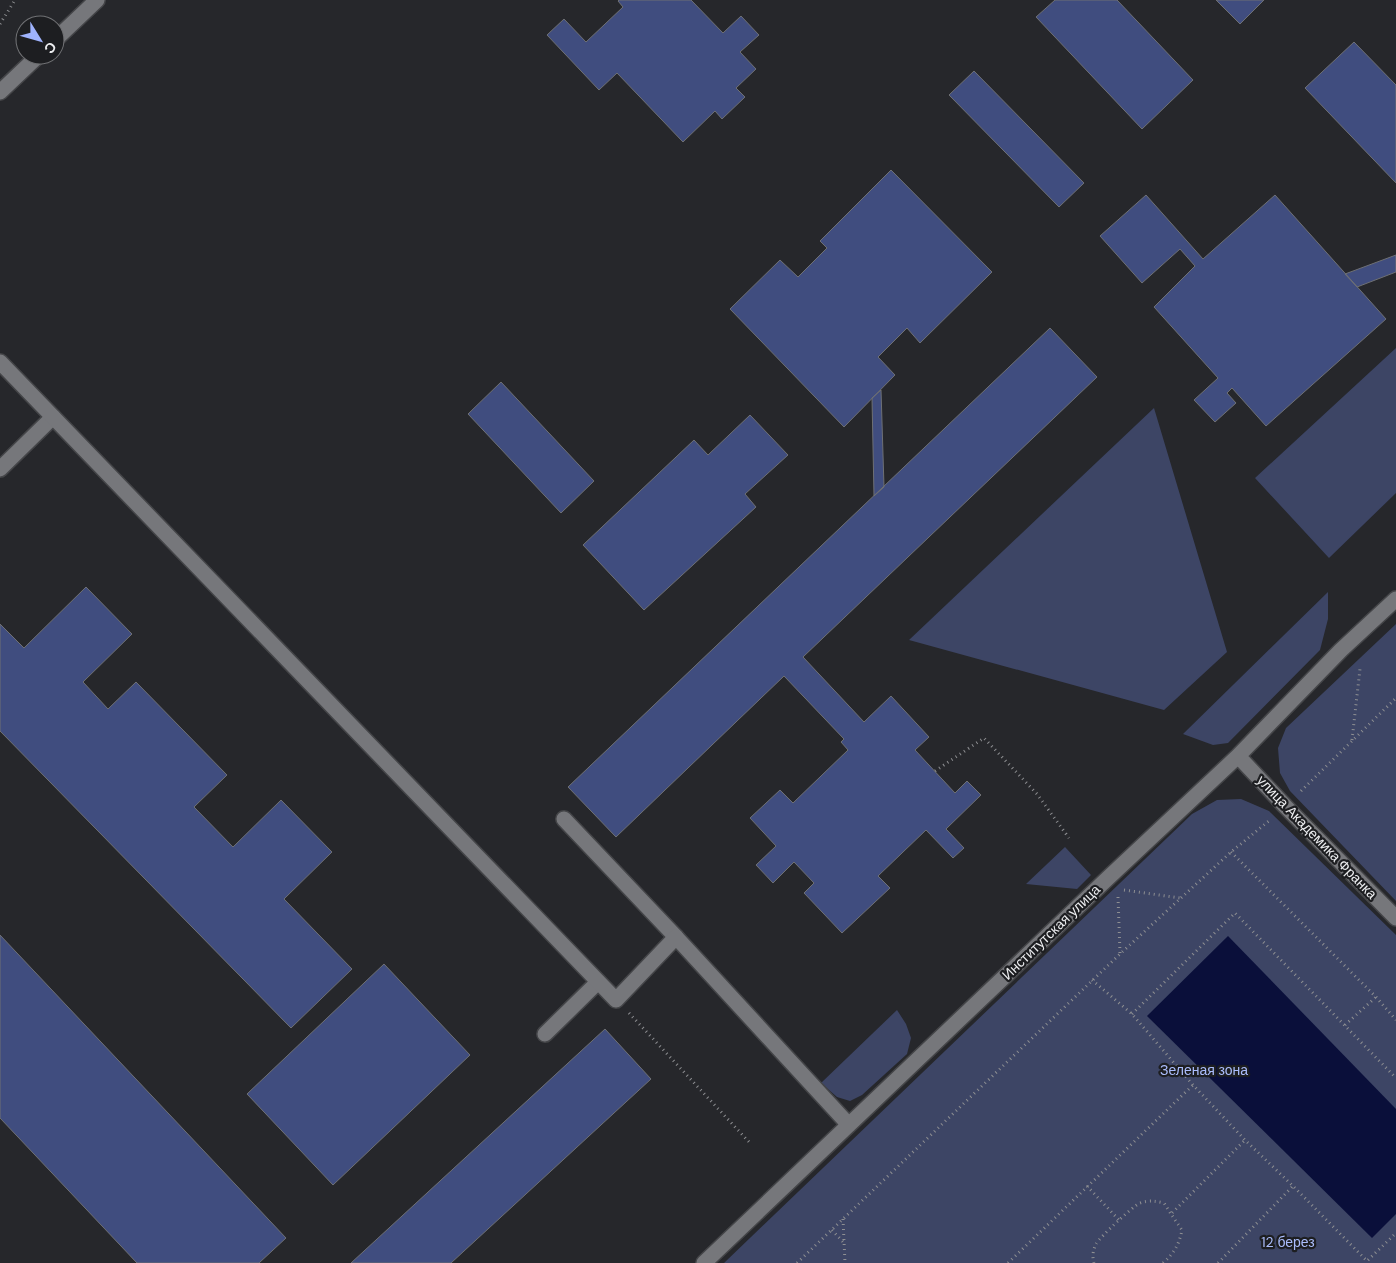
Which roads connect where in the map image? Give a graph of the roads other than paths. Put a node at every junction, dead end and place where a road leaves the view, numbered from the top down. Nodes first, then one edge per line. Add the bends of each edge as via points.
1 (97, 0) edge
2 (65, 30) edge
3 (28, 65) edge
4 (0, 92) edge
5 (0, 362) edge
6 (53, 417) junction
7 (0, 469) edge
8 (1396, 598) edge
9 (1238, 756) junction
10 (564, 819) dead end
11 (1396, 918) edge
12 (676, 937) junction
13 (598, 982) junction
14 (545, 1034) dead end
15 (849, 1125) junction
16 (704, 1263) edge

1 - 2 street
3 - 4 street
5 - 6 street
6 - 7 street
6 - 13 street
8 - 9 street, Институтская улица
9 - 11 street, улица Академика Франка
9 - 15 street, Институтская улица
10 - 12 street
12 - 13 street via 616,1000
12 - 15 street
13 - 14 street
15 - 16 street, Институтская улица

